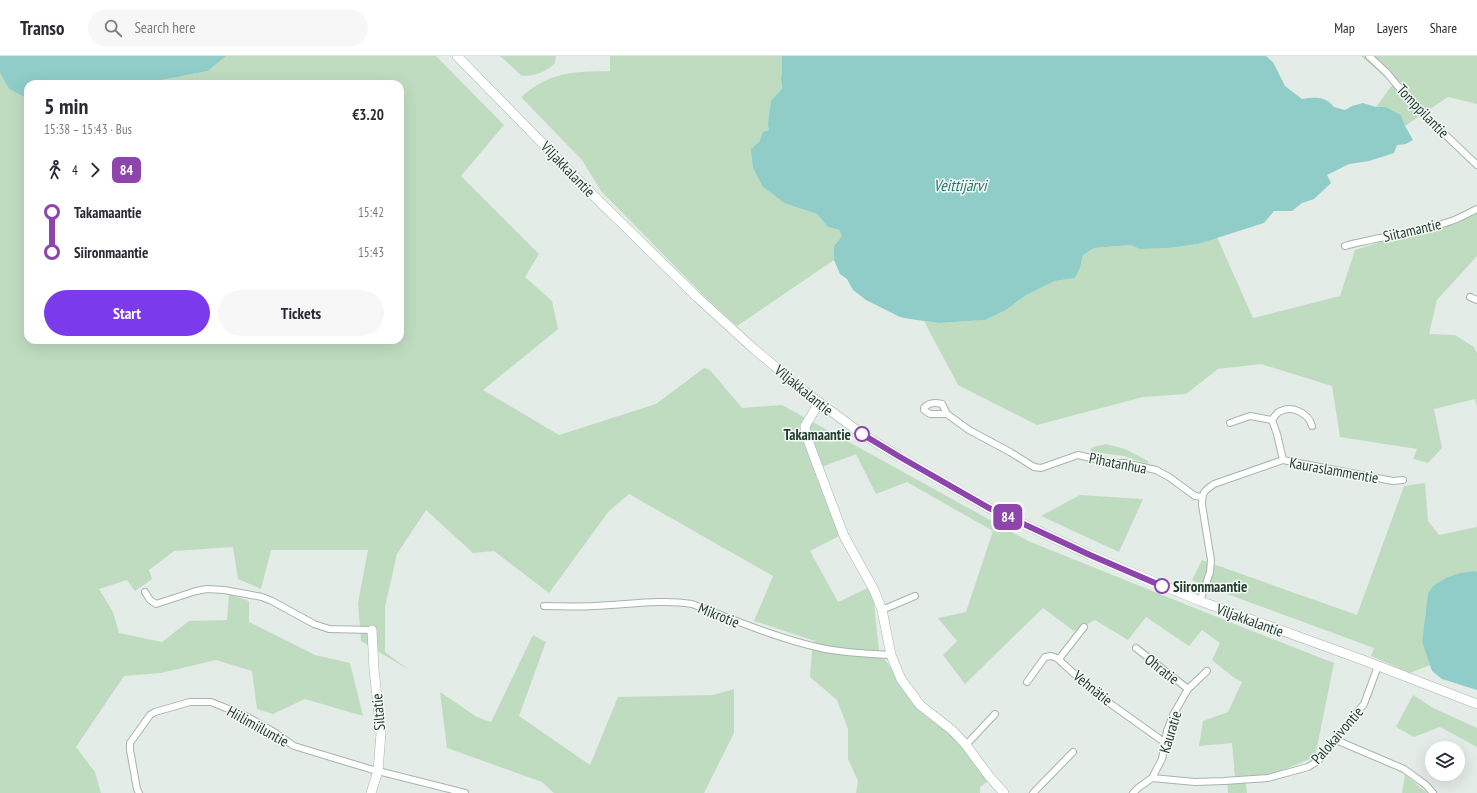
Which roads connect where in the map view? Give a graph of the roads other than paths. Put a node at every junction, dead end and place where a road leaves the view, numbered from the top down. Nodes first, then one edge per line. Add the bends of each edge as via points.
1 (457, 56) edge
2 (1369, 56) edge
3 (1477, 165) edge
4 (1477, 209) edge
5 (1345, 246) dead end
6 (1470, 296) dead end
7 (1477, 300) edge
8 (819, 403) junction
9 (947, 414) dead end
10 (1272, 420) junction
11 (1230, 423) dead end
12 (1312, 426) dead end
13 (1283, 460) junction
14 (1403, 480) dead end
15 (1202, 497) junction
16 (145, 592) dead end
17 (915, 596) dead end
18 (1200, 601) junction
19 (544, 606) dead end
20 (882, 610) junction
21 (1084, 627) dead end
22 (372, 630) joint
23 (1136, 648) dead end
24 (891, 655) junction
25 (1059, 659) junction
26 (1378, 666) junction
27 (1207, 671) dead end
28 (1027, 682) dead end
29 (1188, 689) junction
30 (1477, 704) edge
31 (995, 714) dead end
32 (1336, 740) junction
33 (1164, 742) junction
34 (966, 745) junction
35 (1073, 752) dead end
36 (378, 771) junction
37 (1152, 778) junction
38 (139, 793) edge
39 (371, 793) edge
40 (465, 793) edge
41 (1004, 793) edge
42 (1034, 793) edge
43 (1133, 793) edge
44 (1433, 793) edge

1 - 8 street, Viljakkalantie via 696,297
2 - 3 street, Tomppilantie via 1411,102
4 - 5 street, Siitamantie via 1454,220
6 - 7 street
8 - 18 street, Viljakkalantie via 862,434 989,508 1090,555
8 - 20 street via 805,426 806,435 844,536 874,590
9 - 15 street, Pihatanhua via 969,430 1034,467 1041,468 1078,455 1125,463 1156,470 1195,496
10 - 11 street via 1250,416
10 - 12 street via 1279,411 1297,411 1306,415
10 - 13 street
13 - 14 street, Kauraslammentie via 1393,481
13 - 15 street, Kauraslammentie via 1214,484 1205,490
15 - 18 street via 1211,560 1210,572
16 - 22 street via 156,604 196,590 250,594 272,600 314,624 329,629
17 - 20 street
18 - 26 street, Viljakkalantie
19 - 24 street, Mikrotie via 679,602 692,604 780,637 822,648 861,654
20 - 24 street
21 - 25 street
22 - 36 street, Siltatie via 381,733
23 - 29 street, Ohratie
24 - 34 street via 909,692 920,705 952,730
25 - 28 street, Vehnätie via 1046,657
25 - 33 street, Vehnätie via 1094,692
26 - 30 street, Viljakkalantie
26 - 32 street, Palokaivontie via 1364,704
27 - 29 street, Kauratie
29 - 33 street, Kauratie via 1173,715
31 - 34 street
32 - 37 street, Palokaivontie via 1318,761 1308,767 1268,778 1194,782
32 - 44 street via 1404,770
33 - 37 street, Kauratie via 1162,758
34 - 41 street
35 - 42 street
36 - 38 street, Hiilimiiluntie via 294,746 246,716 218,704 198,701 150,715 130,742
36 - 39 street, Siltatie
36 - 40 street, Hiilimiiluntie
37 - 43 street

